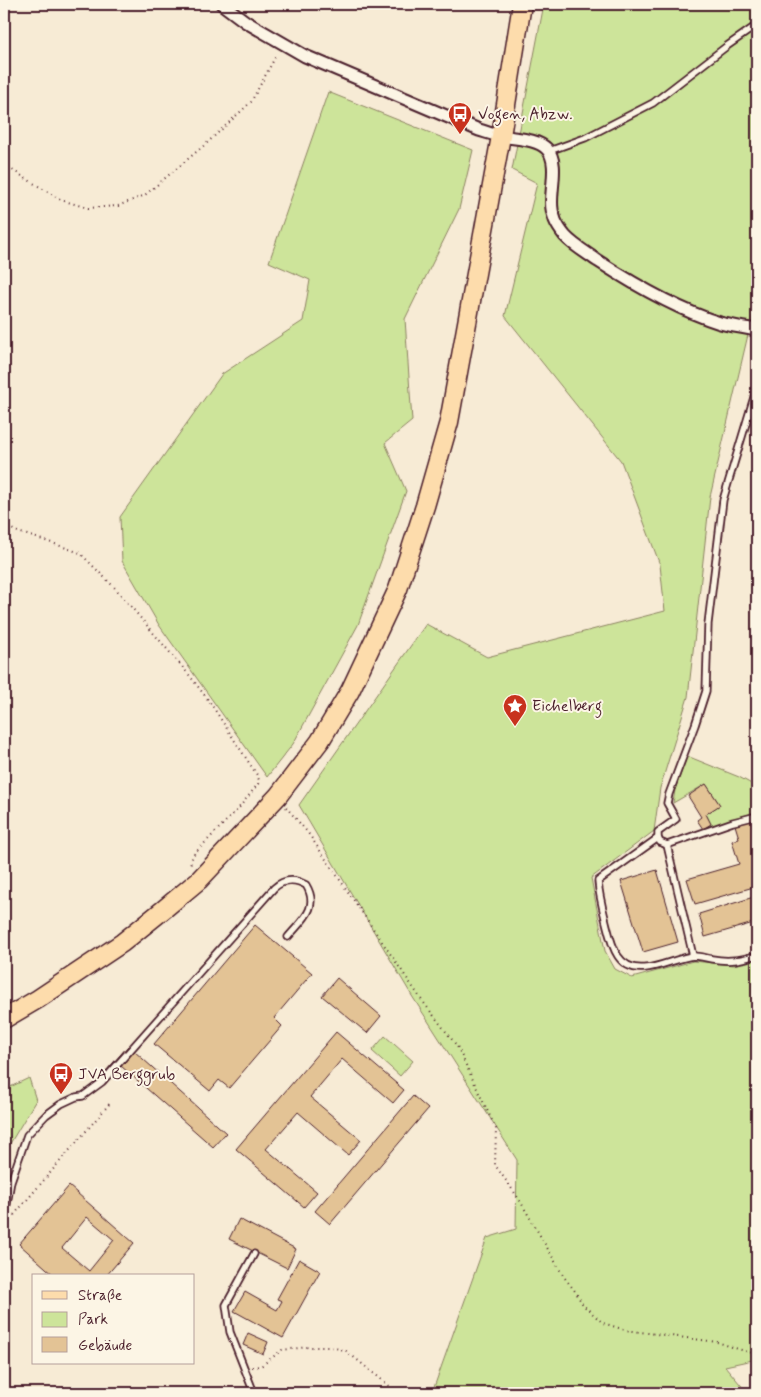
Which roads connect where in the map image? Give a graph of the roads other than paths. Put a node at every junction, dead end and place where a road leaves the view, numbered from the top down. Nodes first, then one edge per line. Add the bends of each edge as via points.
1 (522, 4) edge
2 (226, 5) edge
3 (757, 25) edge
4 (501, 136) junction
5 (549, 151) junction
6 (757, 330) edge
7 (757, 388) edge
8 (757, 816) edge
9 (658, 838) junction
10 (667, 846) junction
11 (288, 937) dead end
12 (757, 955) edge
13 (693, 956) junction
14 (4, 1019) edge
15 (4, 1216) edge
16 (4, 1220) edge
17 (254, 1254) dead end
18 (254, 1393) edge

1 - 4 main road
2 - 4 street via 246,22 314,60 479,130
3 - 5 lane via 653,103 584,138
4 - 5 street via 530,141
4 - 14 main road via 449,422 398,589 350,691 320,741 278,796 199,880 122,943
5 - 6 street via 553,175 552,209 565,236 646,290 719,322
7 - 9 lane via 723,500 708,624 706,691 669,794 667,803 676,819 658,832
8 - 10 lane
9 - 10 lane
9 - 13 lane via 598,881 612,944 623,962 639,969
10 - 13 lane
11 - 15 lane via 307,914 312,897 306,885 294,880 274,888 102,1082 46,1115 27,1135 11,1181
12 - 13 lane via 733,961
15 - 16 lane
17 - 18 lane via 226,1305 230,1332

